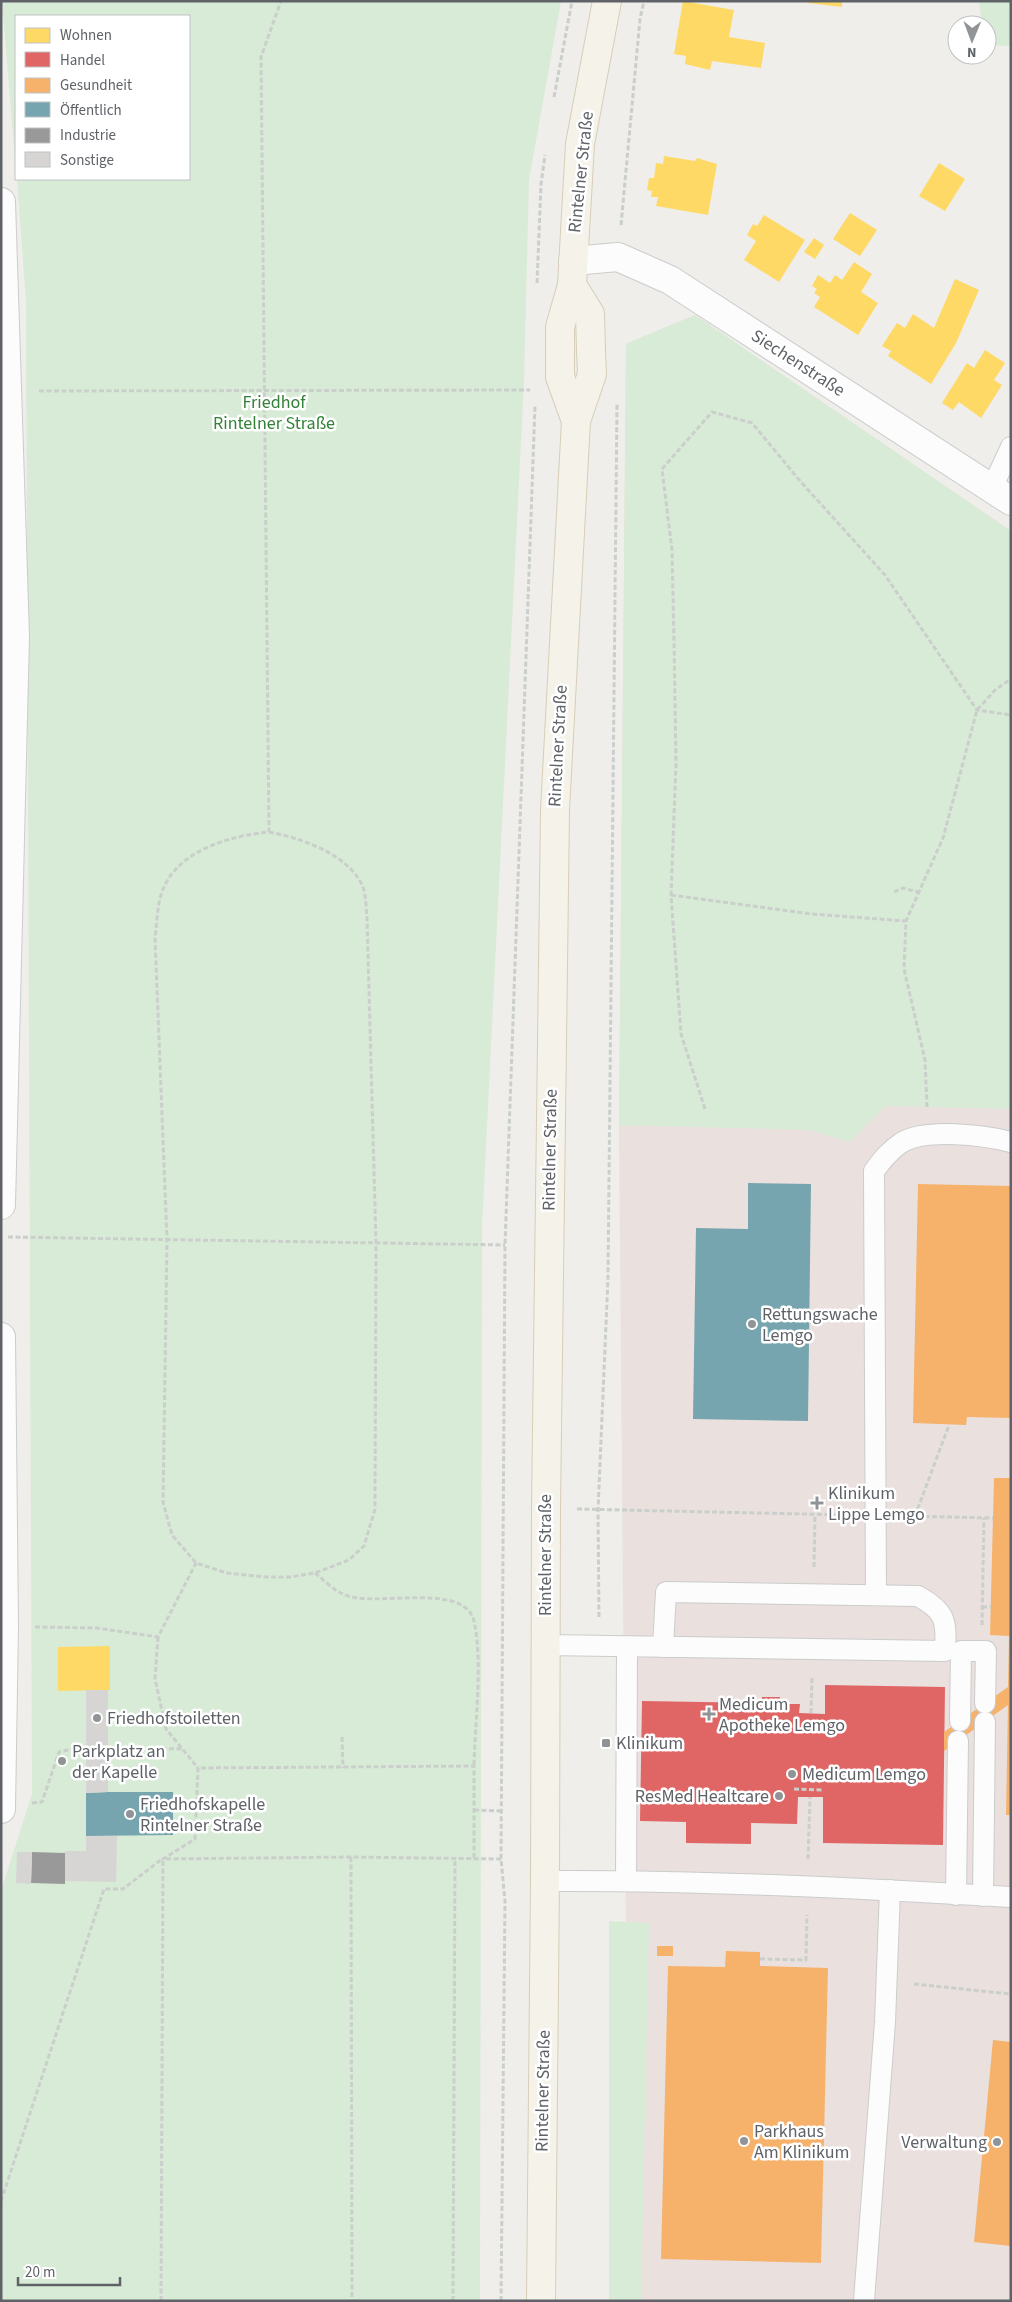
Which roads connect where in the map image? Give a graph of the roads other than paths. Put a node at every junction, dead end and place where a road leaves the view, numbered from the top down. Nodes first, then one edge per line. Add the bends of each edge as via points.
1 (608, 1) edge
2 (1, 202) edge
3 (573, 273) junction
4 (1011, 447) edge
5 (1001, 495) edge
6 (8, 636) edge
7 (1011, 1142) edge
8 (1, 1205) edge
9 (1, 1337) edge
10 (876, 1595) junction
11 (545, 1645) junction
12 (627, 1647) junction
13 (663, 1647) junction
14 (960, 1720) dead end
15 (958, 1740) dead end
16 (2, 1807) edge
17 (626, 1880) junction
18 (545, 1881) junction
19 (890, 1890) junction
20 (956, 1895) junction
21 (983, 1896) junction
22 (1011, 1897) edge
23 (541, 2301) edge
24 (864, 2301) edge

1 - 3 main road, Rintelner Straße via 580,144
2 - 6 street via 8,392
3 - 5 street, Siechenstraße via 618,257 670,280
3 - 11 main road, Rintelner Straße via 590,314 592,374 576,421 555,810
4 - 5 lane
6 - 8 street
7 - 10 lane via 984,1135 928,1135 902,1142 874,1171
9 - 16 street
10 - 13 lane via 666,1592
10 - 13 lane via 918,1596 936,1606 947,1629 945,1651
11 - 12 lane
11 - 18 main road, Rintelner Straße
12 - 13 lane
12 - 17 lane
14 - 21 lane via 961,1652 986,1651
15 - 20 lane
17 - 18 lane
17 - 19 lane
18 - 23 main road, Rintelner Straße
19 - 20 lane
19 - 24 lane via 885,2022
20 - 21 lane
21 - 22 lane

